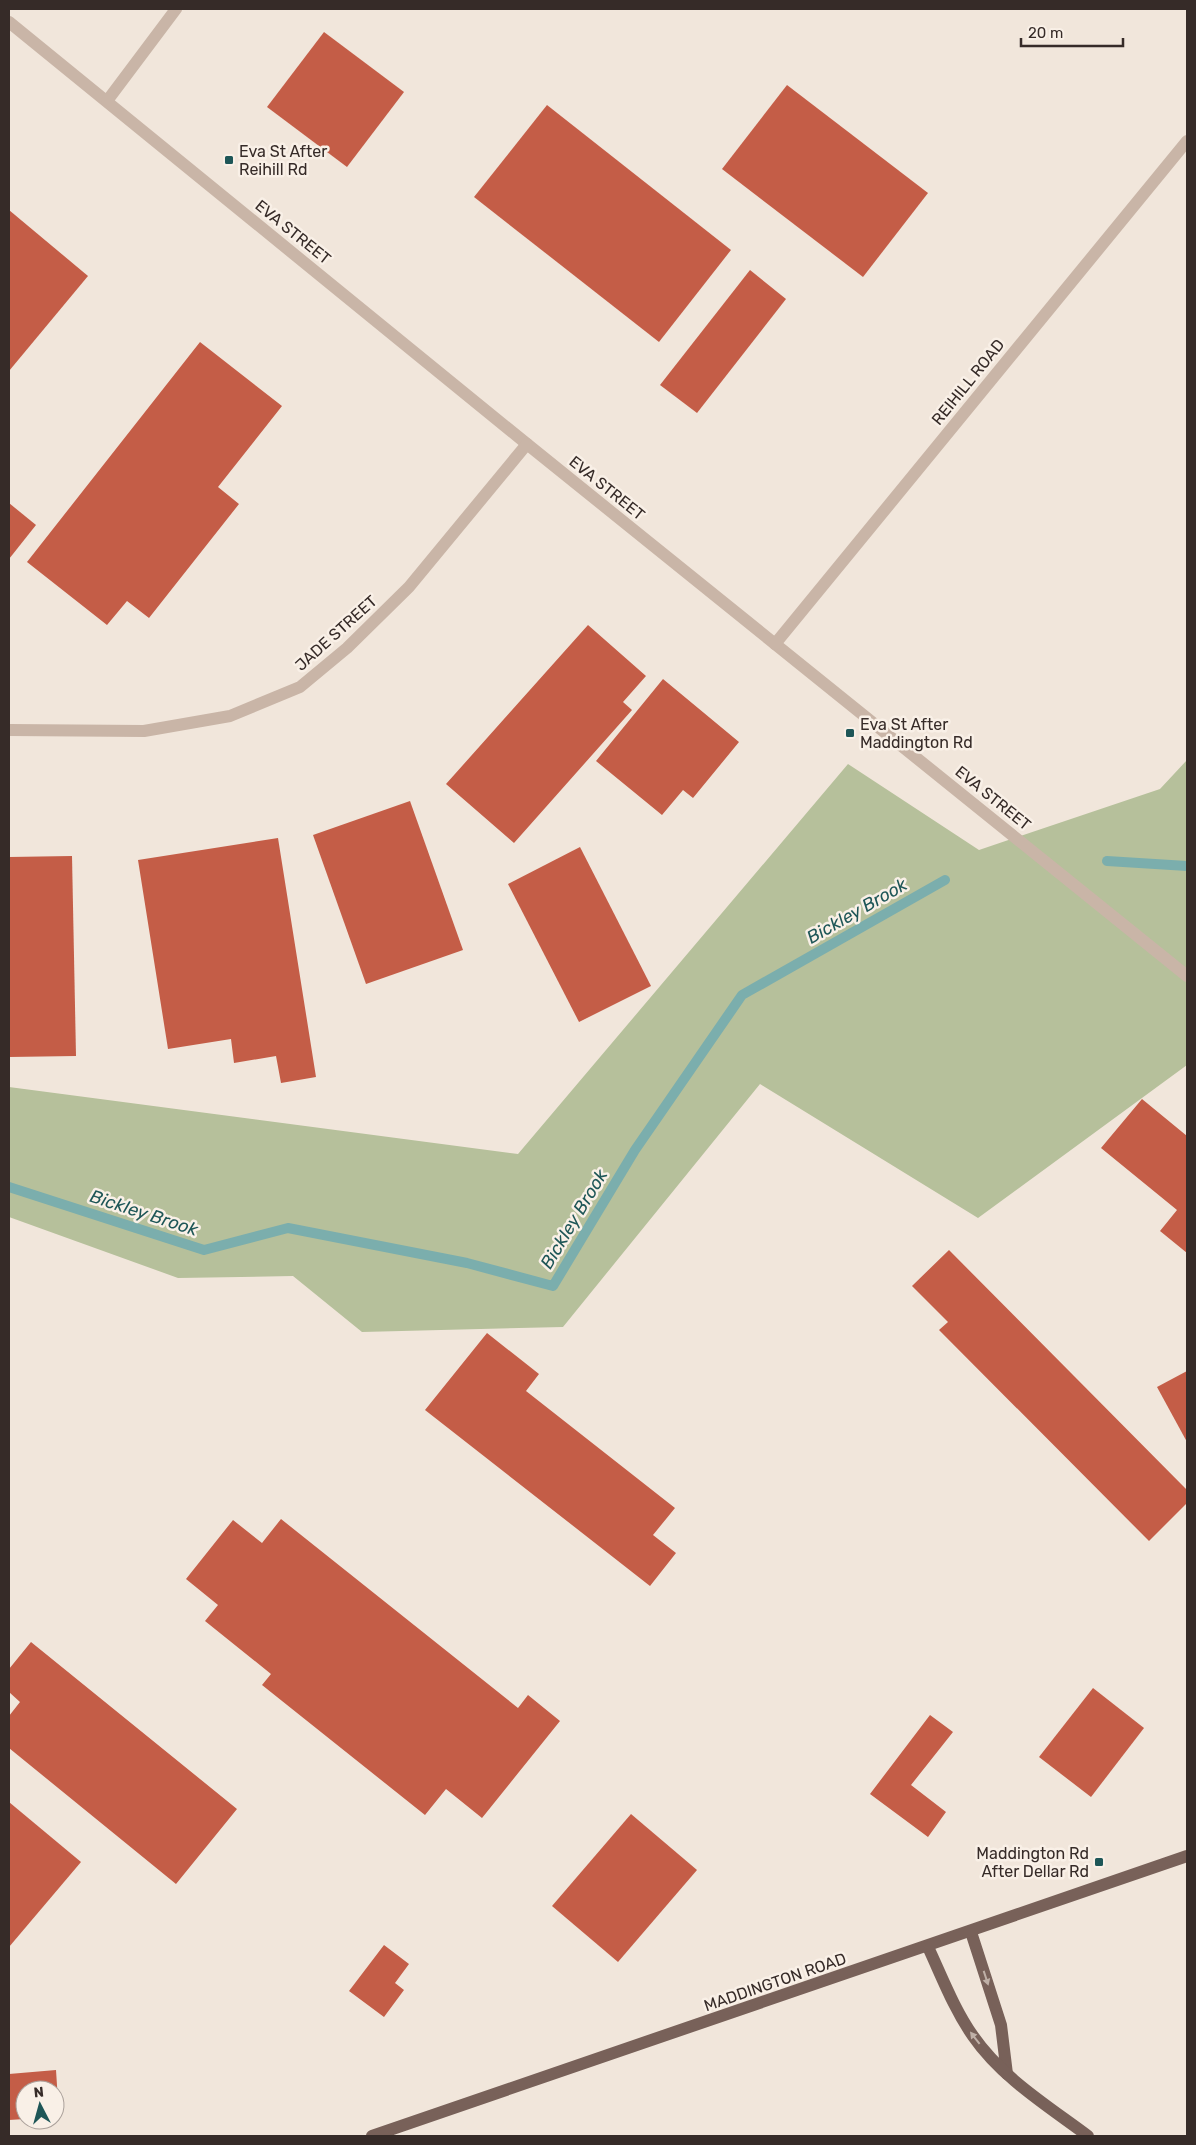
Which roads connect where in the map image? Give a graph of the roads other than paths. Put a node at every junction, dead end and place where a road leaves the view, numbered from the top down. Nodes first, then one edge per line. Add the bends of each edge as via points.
1 (176, 9) edge
2 (9, 22) edge
3 (107, 101) junction
4 (1187, 141) edge
5 (527, 444) junction
6 (775, 644) junction
7 (9, 730) edge
8 (1187, 976) edge
9 (1187, 1856) edge
10 (971, 1932) junction
11 (928, 1947) junction
12 (1007, 2074) junction
13 (372, 2136) edge
14 (1088, 2136) edge

1 - 3 street
2 - 3 street, EVA STREET
3 - 5 street, EVA STREET
4 - 6 street, REIHILL ROAD
5 - 6 street, EVA STREET
5 - 7 street, JADE STREET via 409,588 347,648 300,687 230,716 144,731
6 - 8 street, EVA STREET
9 - 10 main road, MADDINGTON ROAD
10 - 11 main road, MADDINGTON ROAD
10 -> 12 main road via 1001,2025
12 -> 11 main road via 973,2036 952,2001
11 - 13 main road, MADDINGTON ROAD
12 - 14 main road

